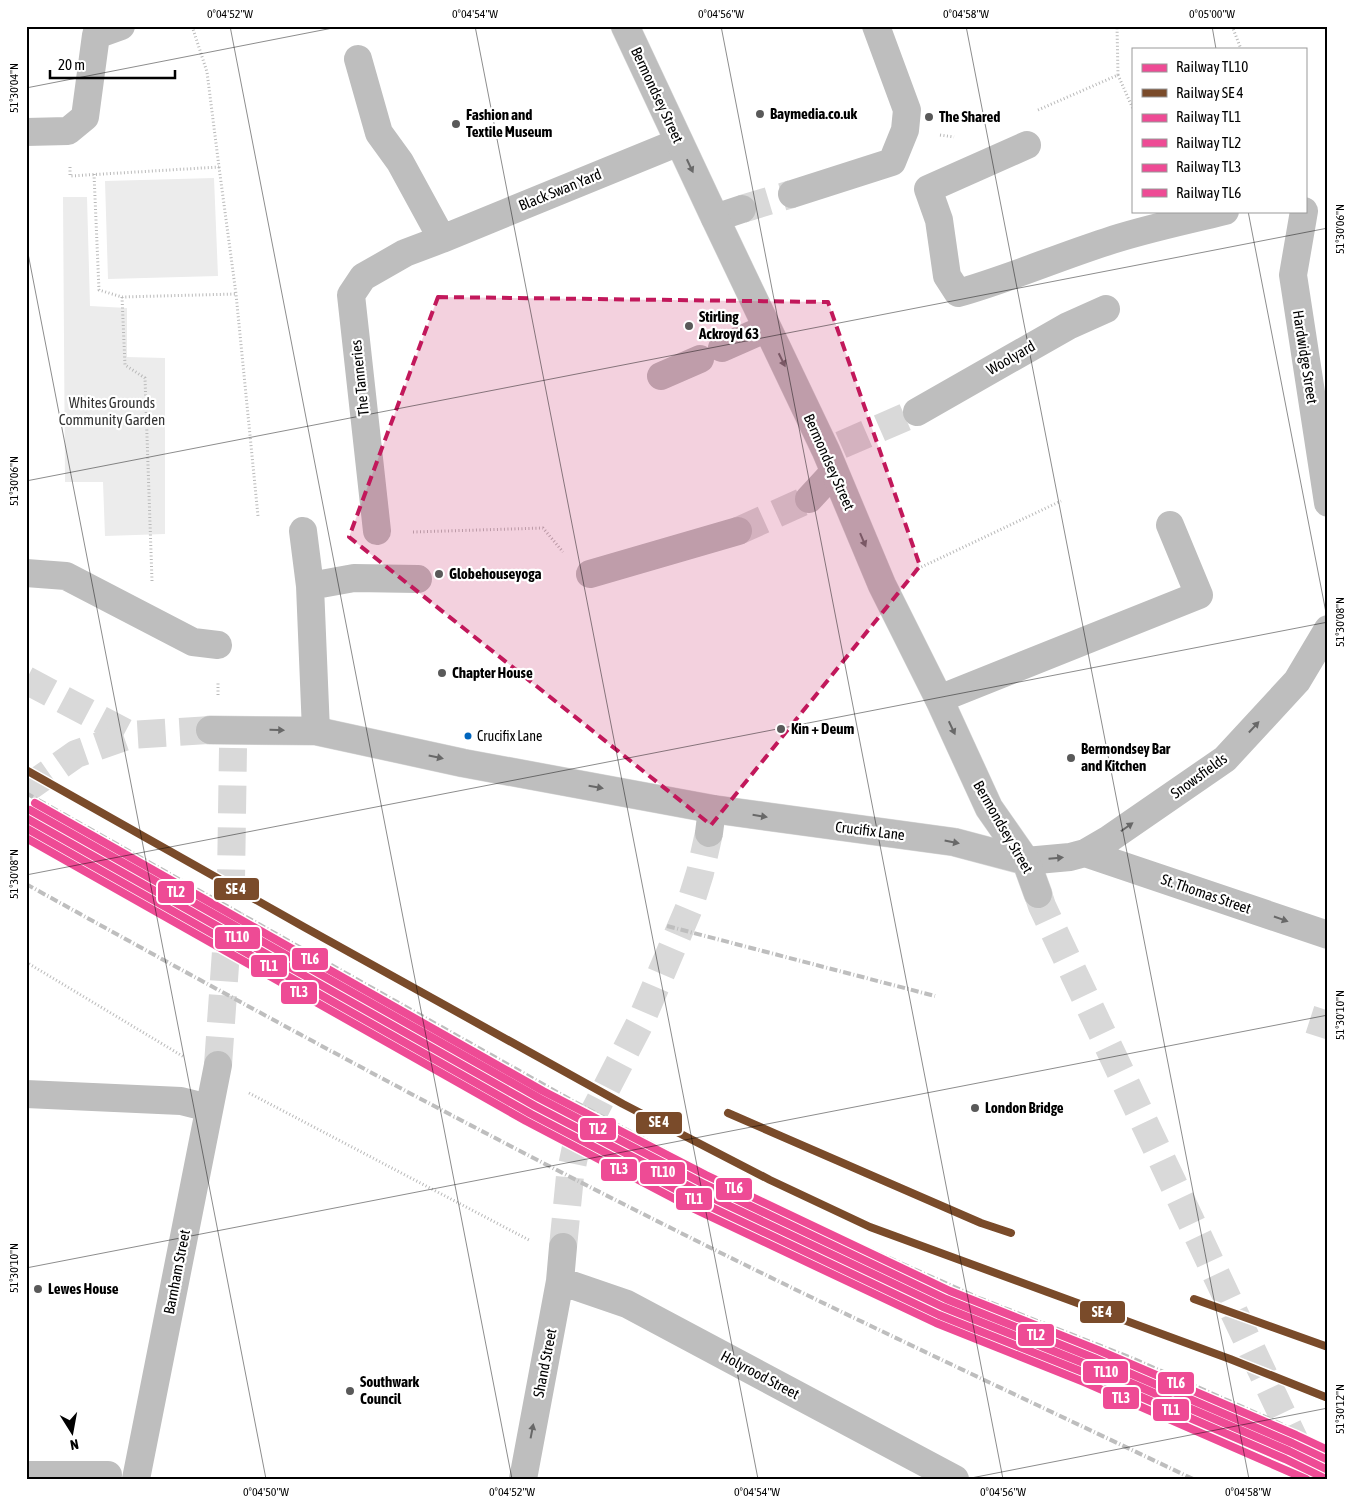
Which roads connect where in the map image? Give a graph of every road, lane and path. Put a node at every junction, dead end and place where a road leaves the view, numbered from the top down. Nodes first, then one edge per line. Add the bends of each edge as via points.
1 (121, 26) edge
2 (192, 26) edge
3 (625, 26) edge
4 (876, 26) edge
5 (1117, 26) edge
6 (1232, 26) edge
7 (1241, 48) edge
8 (358, 59) dead end
9 (1118, 75) junction
10 (1132, 107) edge
11 (1032, 113) dead end
12 (905, 130) junction
13 (68, 131) junction
14 (26, 132) edge
15 (962, 138) dead end
16 (678, 142) junction
17 (1027, 145) dead end
18 (219, 167) junction
19 (94, 174) junction
20 (792, 194) tunnel mouth
21 (742, 209) tunnel mouth
22 (1220, 212) edge
23 (1304, 212) edge
24 (715, 218) junction
25 (442, 238) junction
26 (405, 254) joint
27 (236, 294) junction
28 (122, 297) junction
29 (1106, 309) dead end
30 (767, 328) junction
31 (661, 376) dead end
32 (917, 412) tunnel mouth
33 (834, 456) junction
34 (809, 498) tunnel mouth
35 (1061, 501) dead end
36 (1328, 503) edge
37 (258, 516) dead end
38 (1170, 525) dead end
39 (303, 531) dead end
40 (377, 531) joint
41 (738, 531) tunnel mouth
42 (26, 573) edge
43 (594, 573) joint
44 (418, 580) dead end
45 (882, 585) junction
46 (310, 586) junction
47 (144, 618) junction
48 (1328, 629) edge
49 (218, 645) joint
50 (939, 699) junction
51 (316, 731) junction
52 (224, 734) joint
53 (1086, 853) junction
54 (1026, 861) junction
55 (1038, 894) tunnel mouth
56 (1325, 926) edge
57 (26, 962) edge
58 (216, 1070) junction
59 (26, 1094) edge
60 (209, 1108) junction
61 (563, 1247) tunnel mouth
62 (560, 1281) junction
63 (108, 1475) dead end
64 (26, 1476) edge
65 (136, 1479) edge
66 (522, 1479) edge
67 (955, 1479) edge

1 - 13 street via 96,35 85,117
2 - 18 path via 207,72
3 - 16 street, Bermondsey Street
4 - 12 street via 907,110
5 - 9 path
6 - 7 path
8 - 25 street via 379,133 400,162
9 - 10 path
9 - 11 path
12 - 15 path
12 - 20 street via 892,162
13 - 14 street
13 - 19 path via 70,176
16 -> 24 street, Bermondsey Street
16 - 25 street, Black Swan Yard
17 - 22 street via 928,189 939,220 947,276 958,293 1105,242
18 - 19 path
18 - 27 path
19 - 28 path via 99,290
21 - 24 street
23 - 36 street, Hardwidge Street via 1293,275
24 - 30 street, Bermondsey Street
25 - 26 street, Black Swan Yard
26 - 40 street, The Tanneries via 363,277 351,295
27 - 28 path
27 - 37 path
28 - 47 path via 125,365 145,378 152,586
29 - 32 street, Woolyard via 1068,326
30 - 31 street
30 -> 33 street, Bermondsey Street
33 - 34 street
33 -> 45 street, Bermondsey Street
35 - 45 path
38 - 50 street via 1199,595
39 - 46 street
40 - 43 path via 543,528 568,558
41 - 43 street
42 - 47 street via 66,576
44 - 46 street via 354,578
45 - 50 street, Bermondsey Street
46 - 51 street
47 - 49 street via 193,642
53 -> 48 street, Snowsfields via 1225,759 1296,681
49 - 52 path
50 -> 54 street, Bermondsey Street via 989,808
52 -> 51 street, Crucifix Lane
51 -> 54 street, Crucifix Lane via 710,821 954,842
54 -> 53 street, Snowsfields
53 -> 56 street, St. Thomas Street
54 - 55 street, Bermondsey Street
57 - 58 path
58 - 60 street, Barnham Street
58 - 62 path via 534,1242
59 - 60 street via 181,1102
60 - 65 street, Barnham Street
61 - 62 street, Shand Street
66 -> 62 street, Shand Street
62 - 67 street, Holyrood Street via 627,1304
63 - 64 street

